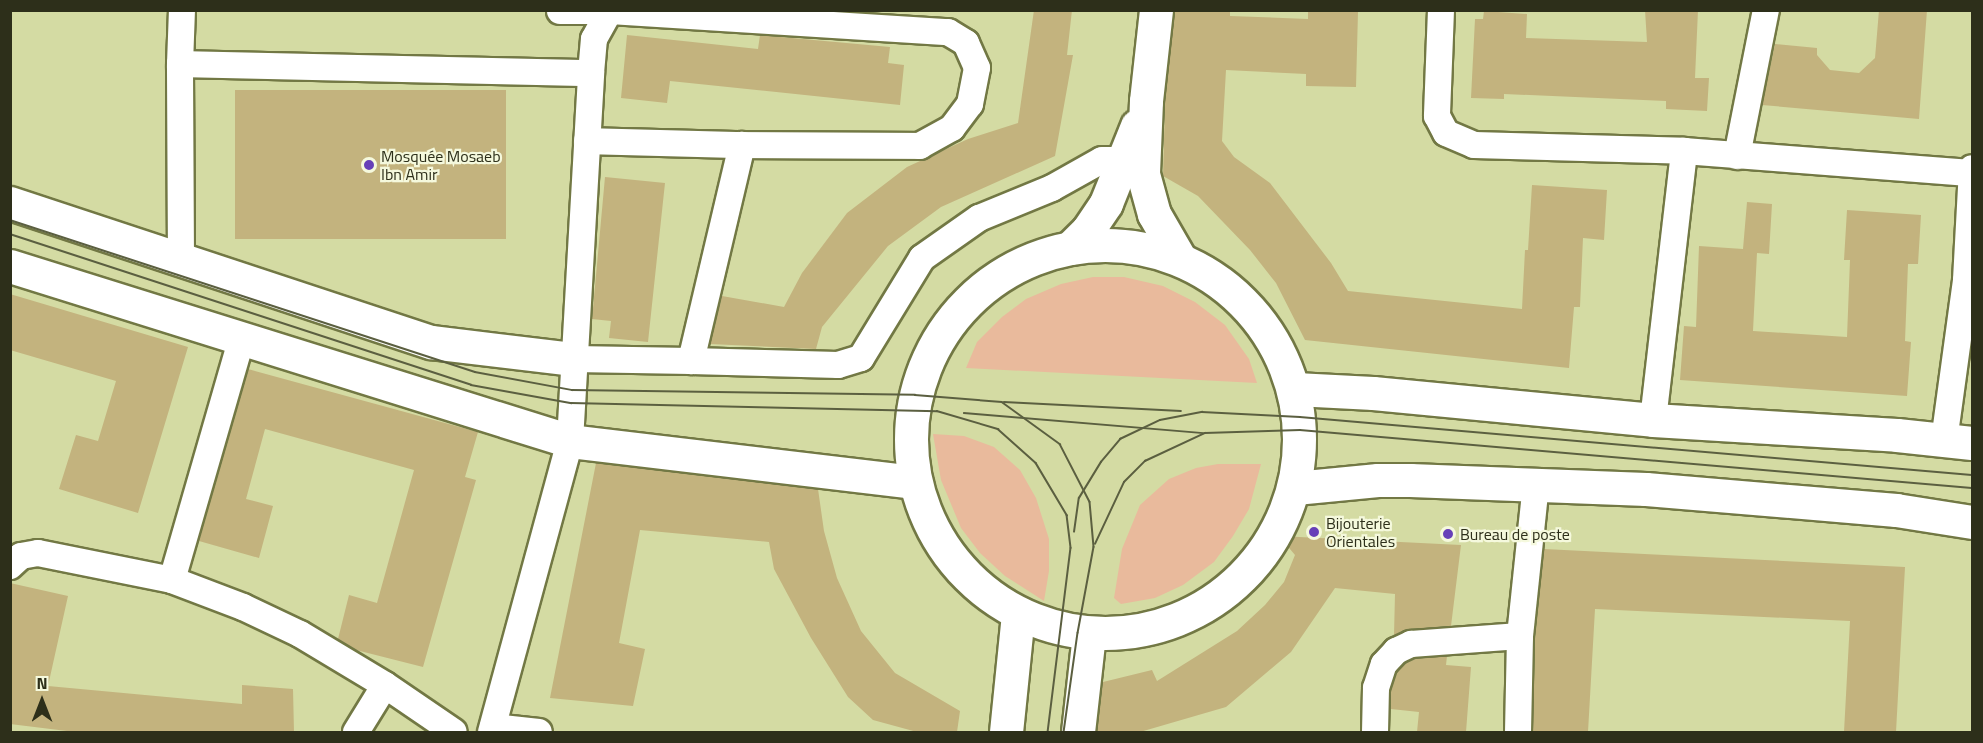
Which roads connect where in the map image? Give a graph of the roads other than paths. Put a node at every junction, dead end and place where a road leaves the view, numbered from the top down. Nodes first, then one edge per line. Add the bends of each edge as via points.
1 (182, 10) edge
2 (1156, 10) edge
3 (1441, 10) edge
4 (1766, 10) edge
5 (560, 11) edge
6 (610, 11) edge
7 (594, 39) junction
8 (180, 64) junction
9 (591, 73) junction
10 (1146, 102) junction
11 (587, 141) junction
12 (742, 145) junction
13 (1684, 151) junction
14 (1737, 156) junction
15 (1123, 160) junction
16 (1972, 171) edge
17 (10, 203) edge
18 (1972, 215) edge
19 (1070, 248) junction
20 (1180, 259) junction
21 (182, 261) junction
22 (10, 266) edge
23 (242, 337) junction
24 (574, 359) junction
25 (691, 360) junction
26 (1295, 389) junction
27 (1653, 420) junction
28 (570, 441) junction
29 (1958, 442) edge
30 (914, 482) junction
31 (1536, 485) junction
32 (1295, 488) junction
33 (1972, 522) edge
34 (10, 566) edge
35 (172, 580) junction
36 (1018, 614) junction
37 (1089, 634) junction
38 (1520, 636) junction
39 (385, 685) junction
40 (492, 730) edge
41 (356, 732) edge
42 (454, 732) edge
43 (539, 732) edge
44 (1006, 732) edge
45 (1077, 732) edge
46 (1375, 732) edge
47 (1518, 732) edge

1 - 8 street
2 - 10 main road
3 - 13 street via 1437,116 1446,133 1474,145
4 - 14 street
5 - 6 street
5 - 7 street
6 - 7 street
6 - 12 street via 948,32 966,43 977,68 970,104 952,128 920,147
7 - 9 street
8 - 9 street
8 - 21 street
9 - 11 street
10 - 15 main road
10 - 20 main road via 1143,174 1154,214
11 - 12 street
11 - 24 street
12 - 25 street
13 - 14 street
13 - 27 street
14 - 16 street
15 - 19 main road via 1106,203
15 - 25 street via 1101,160 1052,188 980,218 922,258 861,358 838,365
16 - 18 street
17 - 21 main road
18 - 29 street
19 - 20 main road via 1126,246
19 - 30 main road via 1026,261 987,284 948,324 930,353 915,395 910,446
20 - 26 main road via 1231,290 1271,335
21 - 24 main road via 431,342
22 - 23 main road
23 - 28 main road
23 - 35 street
24 - 25 street
24 - 28 street
26 - 27 main road
26 - 32 main road via 1301,431
27 - 29 main road
28 - 30 main road
28 - 40 street
30 - 36 main road via 935,536 971,581
31 - 32 main road via 1378,480
31 - 33 main road via 1646,489 1884,509
31 - 38 street
32 - 37 main road via 1274,538 1240,581 1196,612 1144,630
34 - 35 street via 21,556 38,553
35 - 39 street via 300,634
36 - 37 main road
36 - 44 main road
37 - 45 main road
38 - 46 street via 1411,644 1396,651 1384,664 1376,688
38 - 47 street
39 - 41 street
39 - 42 street
40 - 43 street

